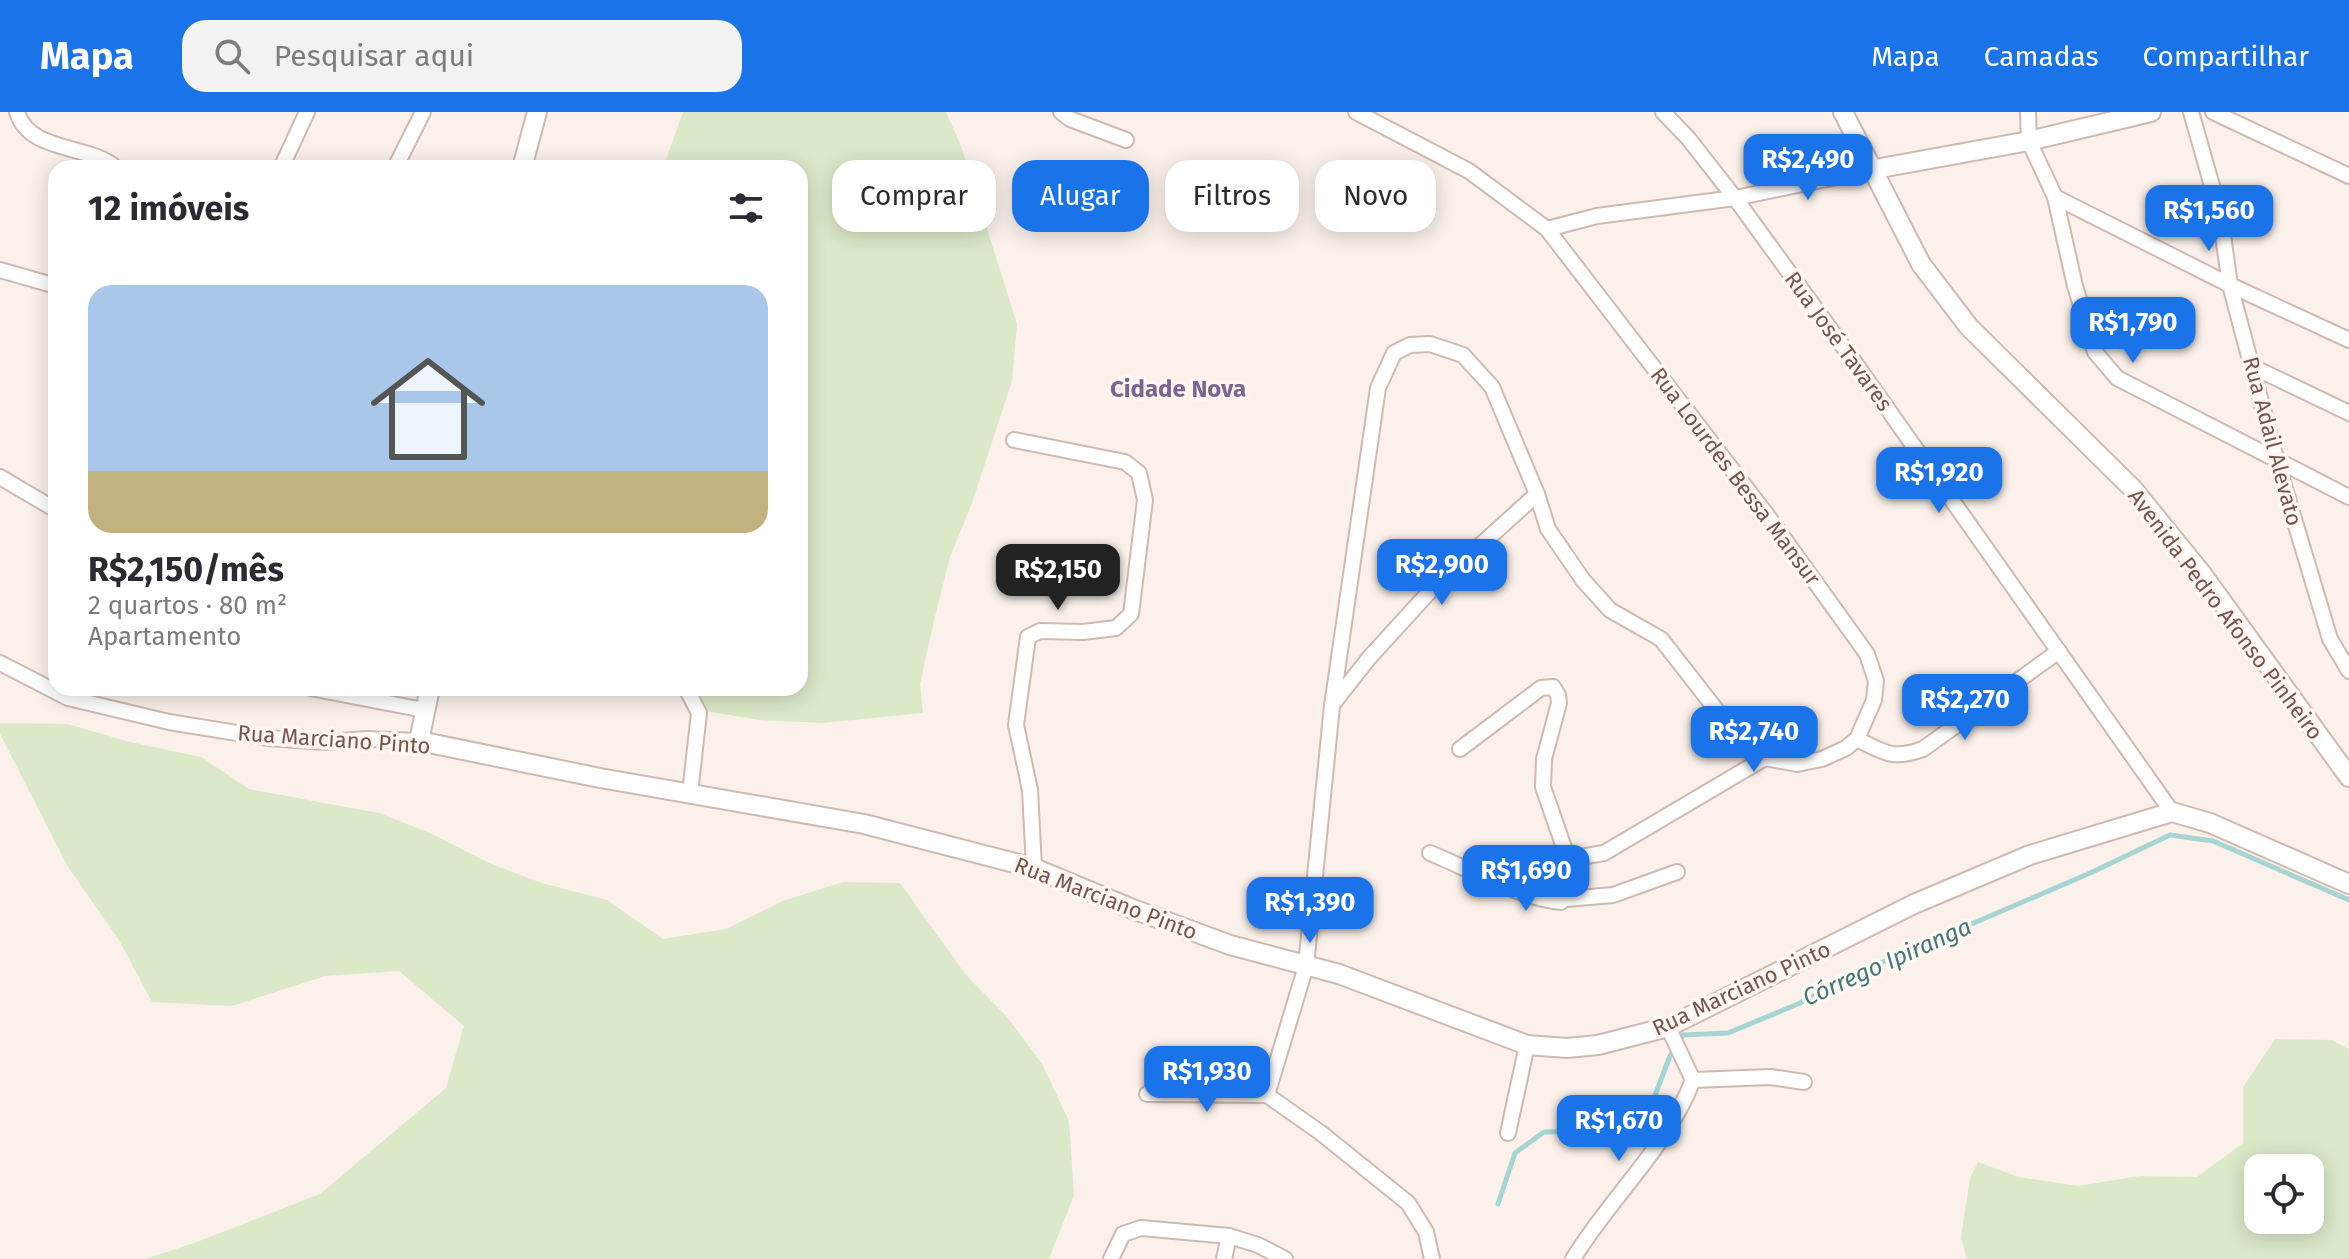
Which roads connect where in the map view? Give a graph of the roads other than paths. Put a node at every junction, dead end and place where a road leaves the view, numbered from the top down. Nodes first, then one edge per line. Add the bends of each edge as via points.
1 (17, 112) edge
2 (307, 112) edge
3 (423, 112) edge
4 (537, 112) edge
5 (1061, 112) edge
6 (1356, 112) edge
7 (1663, 112) edge
8 (1843, 112) edge
9 (2028, 112) edge
10 (2151, 112) edge
11 (2191, 112) edge
12 (2213, 112) edge
13 (1126, 140) dead end
14 (2029, 141) junction
15 (105, 160) edge
16 (285, 160) edge
17 (399, 160) edge
18 (524, 160) edge
19 (1875, 169) junction
20 (2349, 176) edge
21 (2055, 197) junction
22 (1735, 198) junction
23 (1547, 229) junction
24 (0, 270) edge
25 (48, 284) edge
26 (2230, 285) junction
27 (2349, 340) edge
28 (2253, 367) junction
29 (2349, 413) edge
30 (1014, 440) dead end
31 (2277, 462) junction
32 (0, 477) edge
33 (1537, 494) junction
34 (2349, 497) edge
35 (48, 505) edge
36 (2059, 651) junction
37 (0, 663) edge
38 (2349, 671) edge
39 (48, 688) edge
40 (64, 696) edge
41 (351, 696) edge
42 (428, 696) edge
43 (690, 696) edge
44 (1332, 706) junction
45 (424, 710) junction
46 (1857, 739) junction
47 (419, 741) junction
48 (1460, 749) dead end
49 (1765, 758) junction
50 (2349, 777) edge
51 (690, 793) junction
52 (2172, 812) junction
53 (1430, 853) dead end
54 (1568, 859) junction
55 (1034, 868) junction
56 (1677, 872) dead end
57 (2349, 884) edge
58 (1566, 899) junction
59 (1306, 966) junction
60 (1670, 1030) junction
61 (1527, 1045) junction
62 (1693, 1080) junction
63 (1804, 1082) dead end
64 (1147, 1094) dead end
65 (1267, 1095) junction
66 (1508, 1133) dead end
67 (1229, 1236) junction
68 (1111, 1259) edge
69 (1224, 1259) edge
70 (1285, 1259) edge
71 (1432, 1259) edge
72 (1573, 1259) edge

1 - 15 street via 28,130
2 - 16 street
3 - 17 street
4 - 18 street
5 - 13 street
6 - 23 street, Rua Lourdes Bessa Mansur via 1469,171
7 - 22 street, Rua José Tavares
8 - 19 street, Avenida Pedro Afonso Pinheiro
9 - 14 street
10 - 14 street
11 - 26 street, Rua Adail Alevato via 2220,214
12 - 20 street
14 - 19 street
14 - 21 street
19 - 22 street
19 - 50 street, Avenida Pedro Afonso Pinheiro via 1921,264 1969,327 2133,489 2202,574
21 - 26 street
21 - 31 street via 2087,326 2103,364 2117,378
22 - 23 street via 1597,216
22 - 36 street, Rua José Tavares
23 - 46 street, Rua Lourdes Bessa Mansur via 1867,654 1876,681 1874,700
24 - 25 street
26 - 27 street
26 - 28 street, Rua Adail Alevato
28 - 29 street
28 - 31 street, Rua Adail Alevato
30 - 55 street via 1125,462 1139,473 1145,500 1131,614 1116,628 1040,631 1028,637 1016,725 1030,790
31 - 34 street
31 - 38 street, Rua Adail Alevato via 2330,639
32 - 35 street
33 - 44 street via 1432,589
33 - 44 street via 1492,387 1463,355 1430,344 1394,353 1378,388
33 - 49 street via 1548,529 1593,593 1610,610 1661,639 1739,739
36 - 46 street via 1923,749 1894,756
36 - 52 street, Rua José Tavares
37 - 39 street, Rua Marciano Pinto
40 - 47 street, Rua Marciano Pinto via 169,722 268,738
41 - 45 street
42 - 45 street
43 - 51 street via 699,713
44 - 59 street
45 - 47 street
46 - 49 street via 1846,748 1797,764
47 - 51 street, Rua Marciano Pinto
48 - 54 street via 1541,688 1553,687 1559,703 1544,759 1543,787
49 - 54 street via 1604,853
51 - 55 street, Rua Marciano Pinto via 864,824
52 - 57 street via 2210,823
52 - 60 street, Rua Marciano Pinto via 2030,855 1943,892
53 - 58 street via 1547,901
54 - 58 street
55 - 59 street, Rua Marciano Pinto via 1230,945
56 - 58 street via 1613,895
59 - 61 street, Rua Marciano Pinto
59 - 65 street
60 - 61 street, Rua Marciano Pinto via 1598,1045
60 - 62 street
61 - 66 street
62 - 63 street via 1770,1077
62 - 72 street via 1666,1132
64 - 65 street
65 - 71 street via 1408,1203 1426,1232
67 - 68 street via 1141,1228 1123,1234
67 - 69 street
67 - 70 street

